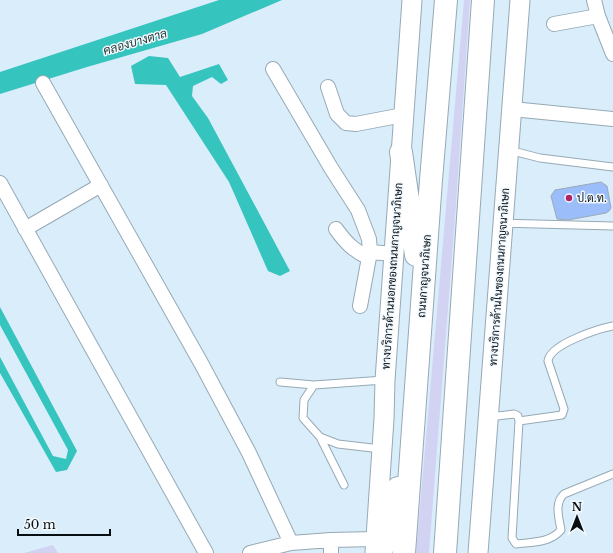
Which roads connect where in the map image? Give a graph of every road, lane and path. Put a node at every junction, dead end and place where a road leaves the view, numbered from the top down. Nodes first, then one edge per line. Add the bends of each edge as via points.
1 (483, 0) edge
2 (520, 0) edge
3 (594, 0) edge
4 (446, 1) edge
5 (411, 3) edge
6 (598, 16) junction
7 (554, 24) dead end
8 (613, 54) edge
9 (273, 69) dead end
10 (43, 83) dead end
11 (328, 87) dead end
12 (512, 109) junction
13 (403, 115) junction
14 (613, 118) edge
15 (509, 150) junction
16 (401, 152) junction
17 (613, 167) edge
18 (0, 183) edge
19 (102, 185) junction
20 (503, 223) junction
21 (613, 226) edge
22 (25, 229) junction
23 (336, 229) dead end
24 (394, 254) junction
25 (370, 255) junction
26 (422, 296) junction
27 (360, 306) dead end
28 (613, 326) edge
29 (385, 380) junction
30 (280, 382) dead end
31 (314, 385) junction
32 (489, 417) junction
33 (519, 421) junction
34 (320, 437) junction
35 (412, 438) junction
36 (381, 449) junction
37 (613, 474) edge
38 (344, 485) dead end
39 (448, 509) junction
40 (291, 543) junction
41 (331, 546) edge
42 (378, 548) edge
43 (206, 553) edge
44 (250, 553) edge
45 (404, 553) edge
46 (445, 553) edge
47 (450, 553) edge
48 (478, 553) edge

1 - 39 highway
2 - 12 main road, ทางบริการด้านในของถนนกาญจนาภิเษก
3 - 6 street
4 - 26 highway, ถนนกาญจนาภิเษก
5 - 13 main road, ทางบริการด้านนอกของถนนกาญจนาภิเษก
6 - 7 street
6 - 8 street
9 - 25 street via 358,210 369,239
10 - 19 street
11 - 13 street via 337,114 346,123 356,124
12 - 14 street
12 - 15 main road, ทางบริการด้านในของถนนกาญจนาภิเษก
13 - 16 main road, ทางบริการด้านนอกของถนนกาญจนาภิเษก
15 - 17 lane via 540,158
15 - 20 main road, ทางบริการด้านในของถนนกาญจนาภิเษก
16 - 24 main road, ทางบริการด้านนอกของถนนกาญจนาภิเษก
16 - 26 highway
18 - 22 street
19 - 22 street
19 - 40 street via 249,453
20 - 21 lane
20 - 32 main road, ทางบริการด้านในของถนนกาญจนาภิเษก
22 - 43 street
23 - 25 street via 351,248
24 - 25 street
24 - 29 main road, ทางบริการด้านนอกของถนนกาญจนาภิเษก
25 - 27 street
26 - 35 highway, ถนนกาญจนาภิเษก
28 - 33 lane via 572,340 548,356 564,409 562,415
29 - 31 lane
29 - 36 main road, ทางบริการด้านนอกของถนนกาญจนาภิเษก
30 - 31 lane
31 - 34 lane via 304,400 303,418
32 - 33 lane via 514,414 518,416
32 - 48 main road, ทางบริการด้านในของถนนกาญจนาภิเษก
33 - 37 lane via 512,538 516,544 555,537 560,530 560,497
34 - 36 lane via 338,444
34 - 38 lane
35 - 42 highway
35 - 45 highway, ถนนกาญจนาภิเษก
36 - 42 main road, ทางบริการด้านนอกของถนนกาญจนาภิเษก
39 - 46 highway
39 - 47 highway
40 - 41 street
40 - 44 street
41 - 42 street

